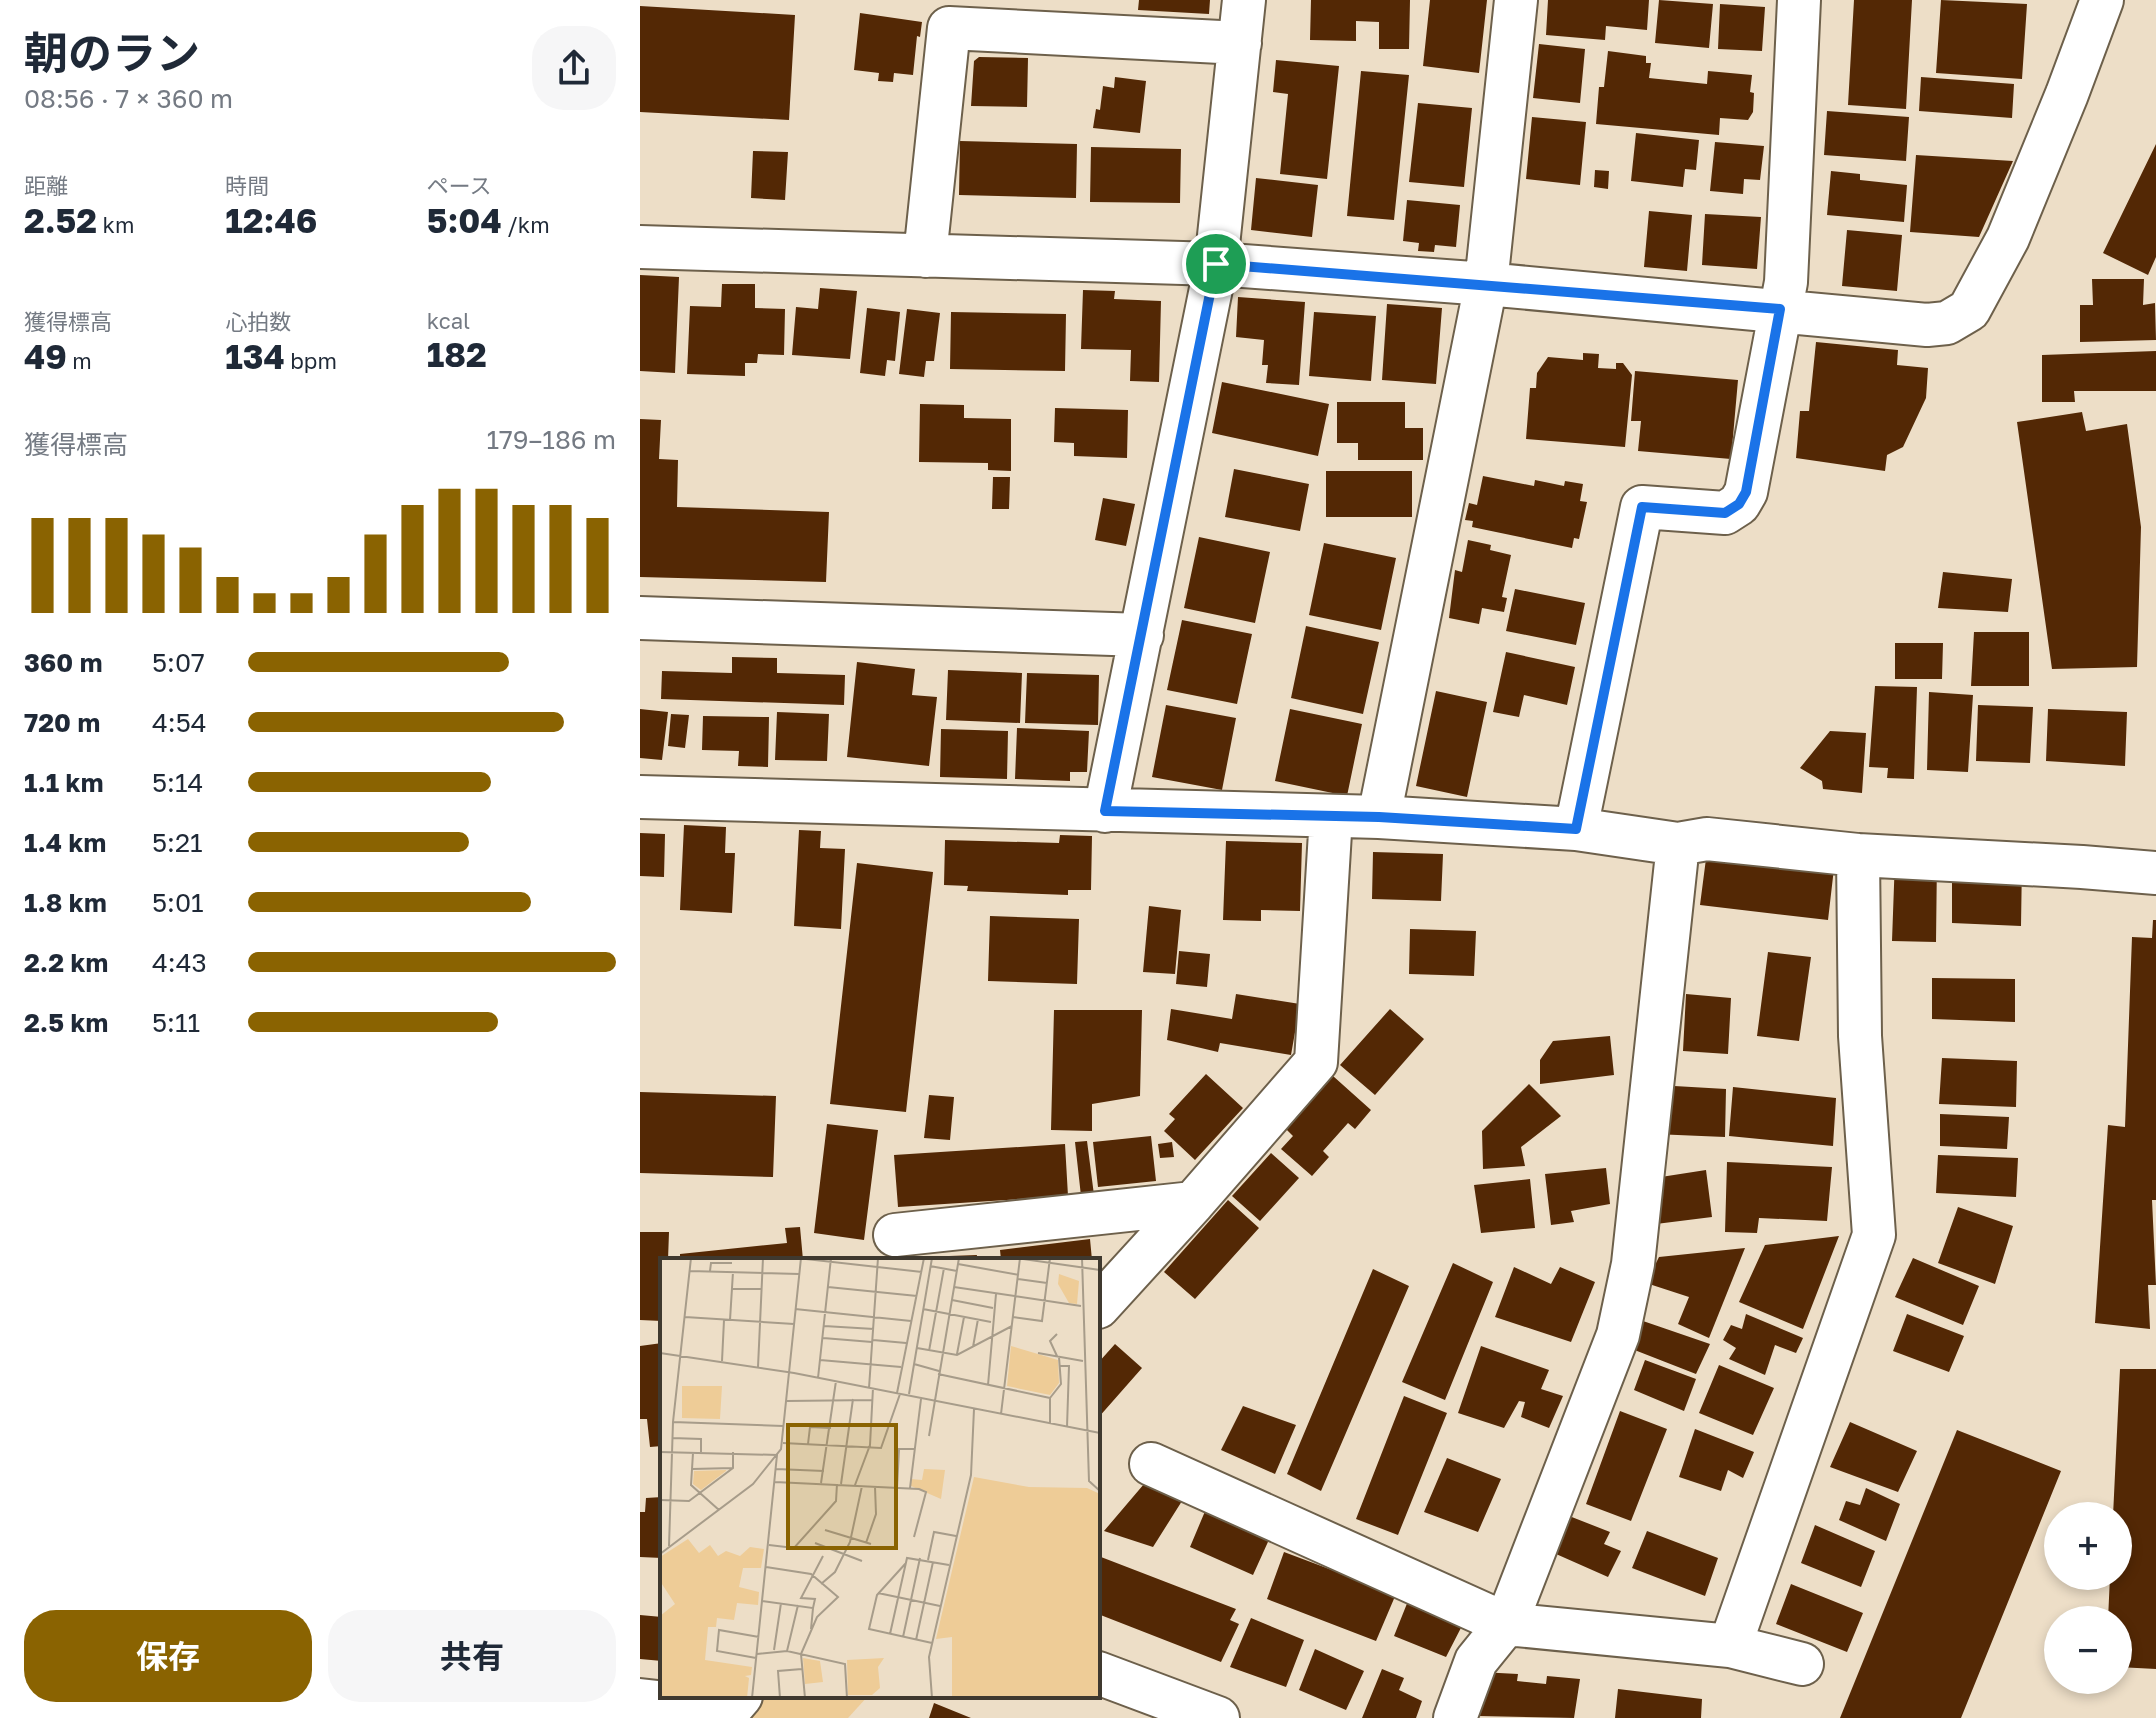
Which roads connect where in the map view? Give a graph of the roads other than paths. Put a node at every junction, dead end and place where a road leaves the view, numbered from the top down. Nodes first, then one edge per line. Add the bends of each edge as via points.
1 (1244, 0) edge
2 (1516, 0) edge
3 (1799, 0) edge
4 (2102, 0) edge
5 (1240, 43) junction
6 (640, 247) edge
7 (925, 256) junction
8 (1216, 264) junction
9 (1486, 284) junction
10 (1780, 309) junction
11 (640, 618) edge
12 (1142, 635) junction
13 (640, 797) edge
14 (1105, 811) junction
15 (1331, 816) junction
16 (1379, 817) junction
17 (1576, 829) junction
18 (1678, 844) junction
19 (1858, 855) junction
20 (2156, 873) edge
21 (1193, 1203) junction
22 (895, 1235) dead end
23 (1100, 1305) edge
24 (1151, 1464) dead end
25 (1506, 1624) junction
26 (1730, 1646) junction
27 (1802, 1664) dead end
28 (1100, 1674) edge
29 (739, 1698) edge
30 (640, 1700) edge
31 (1218, 1718) edge
32 (1455, 1718) edge

1 - 5 street
2 - 9 street
3 - 10 street via 1786,282
4 - 10 street via 2008,238 1969,310 1947,323 1927,325
5 - 7 street via 949,28
5 - 8 street
6 - 7 street
7 - 8 street
8 - 9 street
8 - 12 street
9 - 10 street
9 - 16 street
10 - 17 street via 1746,492 1739,504 1725,513 1642,507
11 - 12 street
12 - 14 street
13 - 14 street
14 - 15 street
15 - 16 street
15 - 21 street via 1316,1062
16 - 17 street
17 - 18 street
18 - 19 street via 1707,839
18 - 25 street via 1633,1264 1618,1335
19 - 20 street
19 - 26 street via 1860,1036 1874,1235
21 - 22 street
21 - 23 street
24 - 25 street
25 - 26 street
25 - 32 street via 1476,1661
26 - 27 street
28 - 31 street
29 - 30 street via 729,1710

